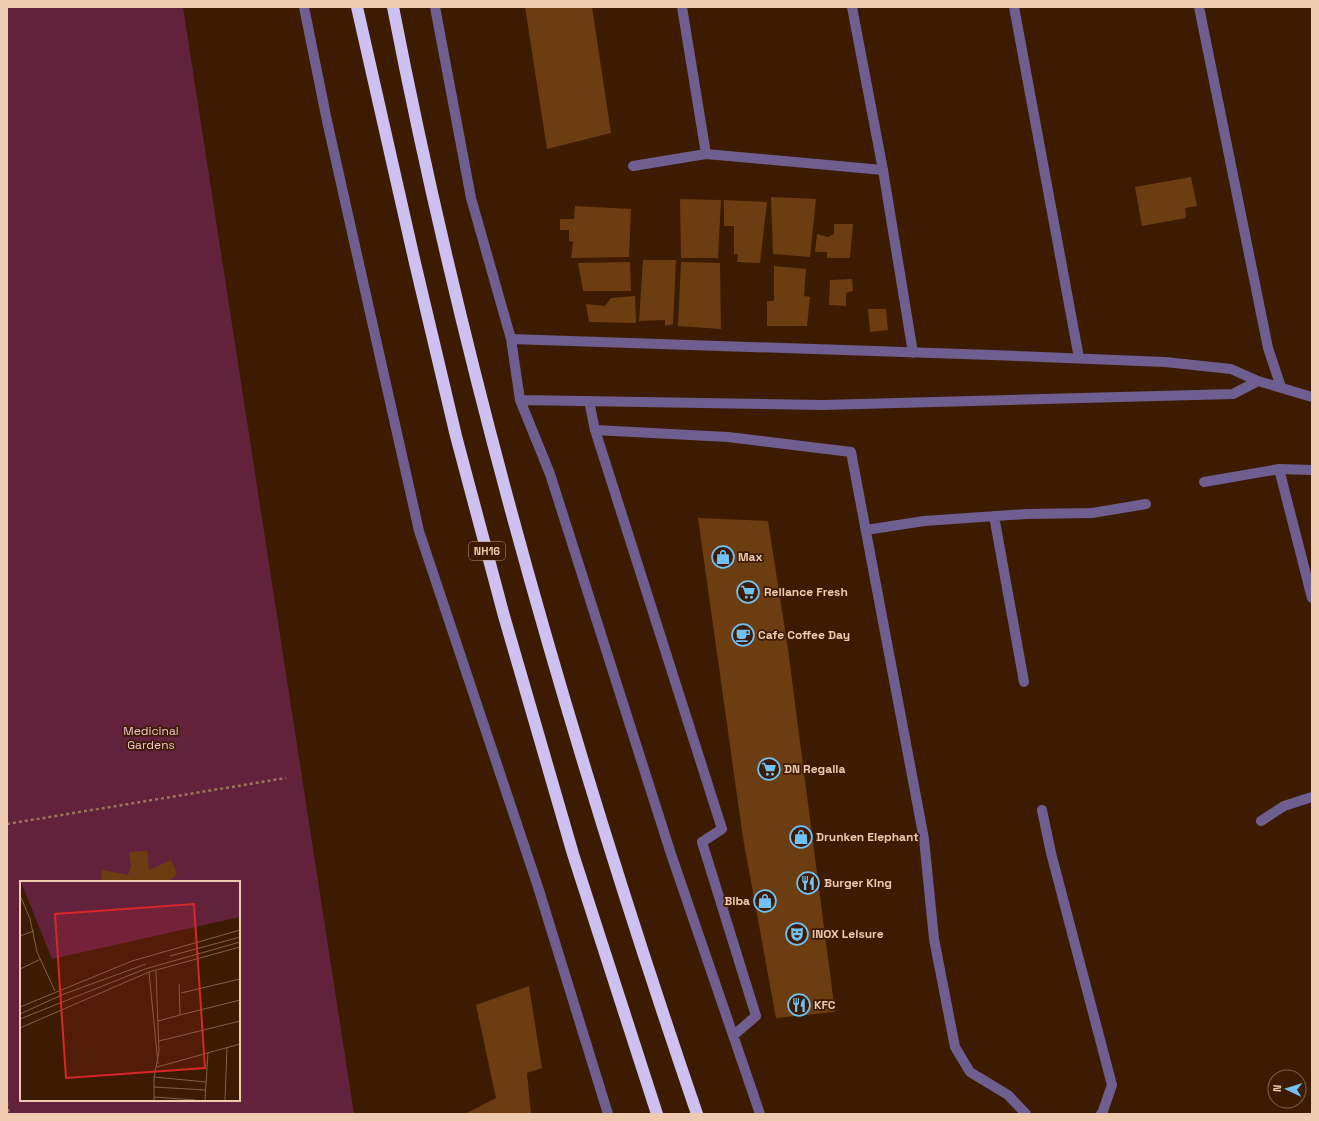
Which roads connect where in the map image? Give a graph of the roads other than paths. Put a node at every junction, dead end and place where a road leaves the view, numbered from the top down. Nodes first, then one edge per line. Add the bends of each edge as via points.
1 (304, 7) edge
2 (357, 7) edge
3 (394, 7) edge
4 (434, 7) edge
5 (682, 7) edge
6 (852, 7) edge
7 (1014, 7) edge
8 (1199, 7) edge
9 (706, 154) junction
10 (633, 166) dead end
11 (883, 170) junction
12 (510, 339) junction
13 (913, 353) junction
14 (1079, 358) junction
15 (1258, 381) junction
16 (1281, 387) junction
17 (1312, 397) edge
18 (520, 400) junction
19 (588, 401) junction
20 (595, 430) junction
21 (1279, 469) junction
22 (1312, 470) edge
23 (1204, 482) dead end
24 (1146, 504) dead end
25 (994, 516) junction
26 (866, 530) junction
27 (1312, 598) edge
28 (1024, 682) dead end
29 (1312, 797) edge
30 (1042, 810) dead end
31 (1260, 821) dead end
32 (734, 1035) junction
33 (608, 1114) edge
34 (657, 1114) edge
35 (697, 1114) edge
36 (760, 1114) edge
37 (1026, 1114) edge
38 (1101, 1114) edge

1 - 33 street via 419,531 538,887
2 - 34 highway, NH16 via 451,413 504,616 572,854
3 - 35 highway, NH16 via 446,254 490,434 609,847
4 - 12 street via 471,198
5 - 9 street
6 - 11 street
7 - 14 street
8 - 16 street via 1268,348
9 - 10 street
9 - 11 street
11 - 13 street
12 - 13 street
12 - 18 street
13 - 14 street
14 - 15 street via 1165,362 1231,370
15 - 16 street
15 - 19 street via 1233,394 823,405
16 - 17 street
18 - 19 street
18 - 32 street via 550,474 671,854
19 - 20 street
20 - 26 street via 728,437 851,452
20 - 32 street via 722,829 702,842 756,1016
21 - 22 street
21 - 23 street
21 - 27 street
24 - 25 street via 1092,513
25 - 26 street via 924,521
25 - 28 street
26 - 37 street via 924,839 934,939 955,1047 970,1072 1008,1095
29 - 31 street via 1284,806
30 - 38 street via 1050,853 1112,1085
32 - 36 street

